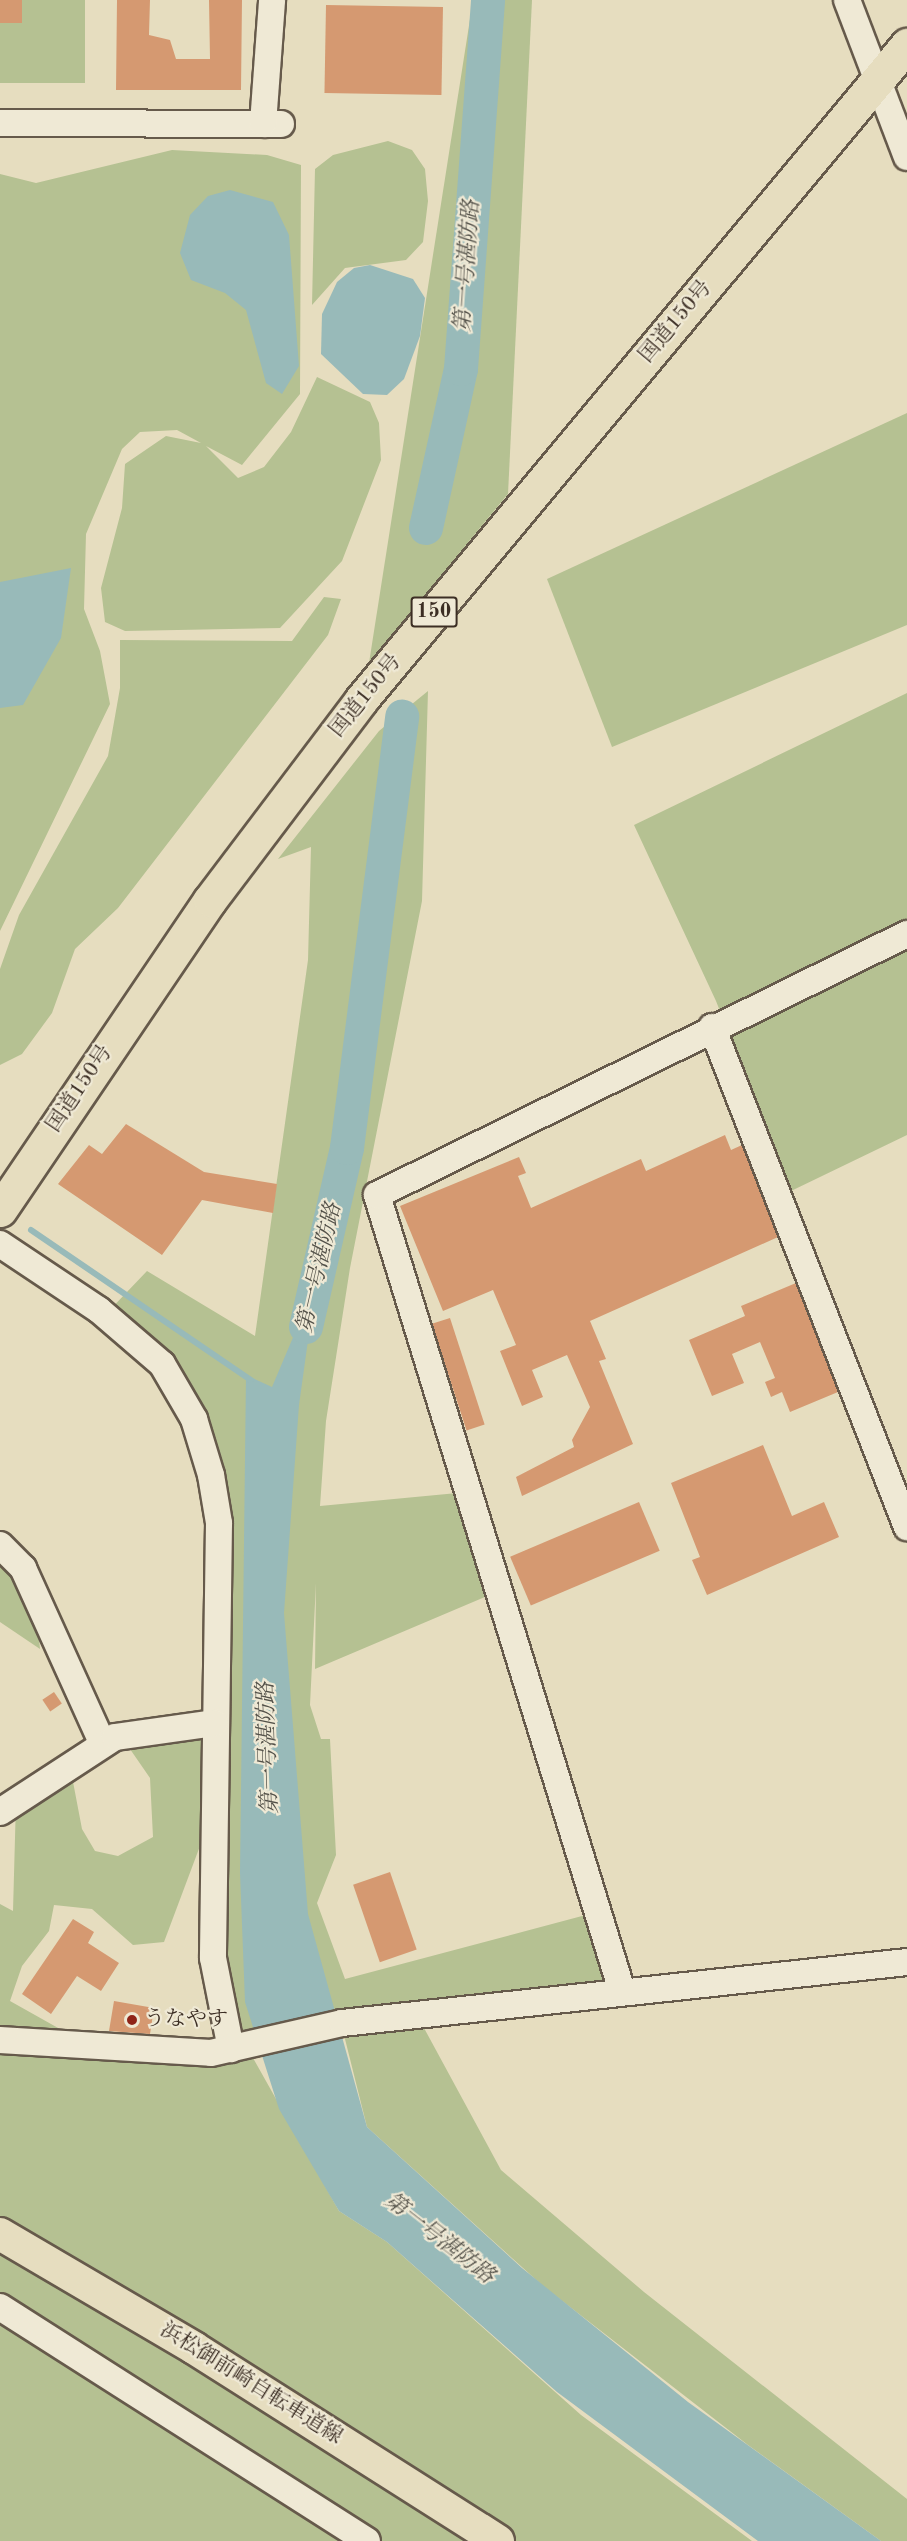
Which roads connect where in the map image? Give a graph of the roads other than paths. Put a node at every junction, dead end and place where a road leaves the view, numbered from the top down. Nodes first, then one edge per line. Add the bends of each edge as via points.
1 (272, 0) edge
2 (847, 0) edge
3 (907, 45) edge
4 (877, 80) junction
5 (0, 123) edge
6 (907, 157) edge
7 (907, 934) edge
8 (712, 1027) junction
9 (0, 1209) edge
10 (0, 1244) edge
11 (907, 1527) edge
12 (0, 1545) edge
13 (216, 1723) junction
14 (103, 1744) junction
15 (0, 1812) edge
16 (907, 1962) edge
17 (622, 1991) junction
18 (0, 2040) edge
19 (231, 2049) junction
20 (0, 2234) edge
21 (0, 2307) edge
22 (367, 2541) edge
23 (498, 2541) edge

1 - 5 street via 272,124
2 - 4 street
3 - 4 highway, 国道150号 / 150
4 - 6 street
4 - 9 highway, 国道150号 / 150 via 354,709 178,946
7 - 8 street
8 - 11 street
8 - 17 street via 377,1195
10 - 13 street via 99,1310 162,1364 194,1419 219,1523
12 - 14 street via 23,1568
13 - 14 street via 115,1737
13 - 19 street via 213,1958
14 - 15 street
16 - 17 street
17 - 19 street via 342,2023
18 - 19 street via 176,2053
20 - 23 main road, 浜松御前崎自転車道線 via 194,2348
21 - 22 street

